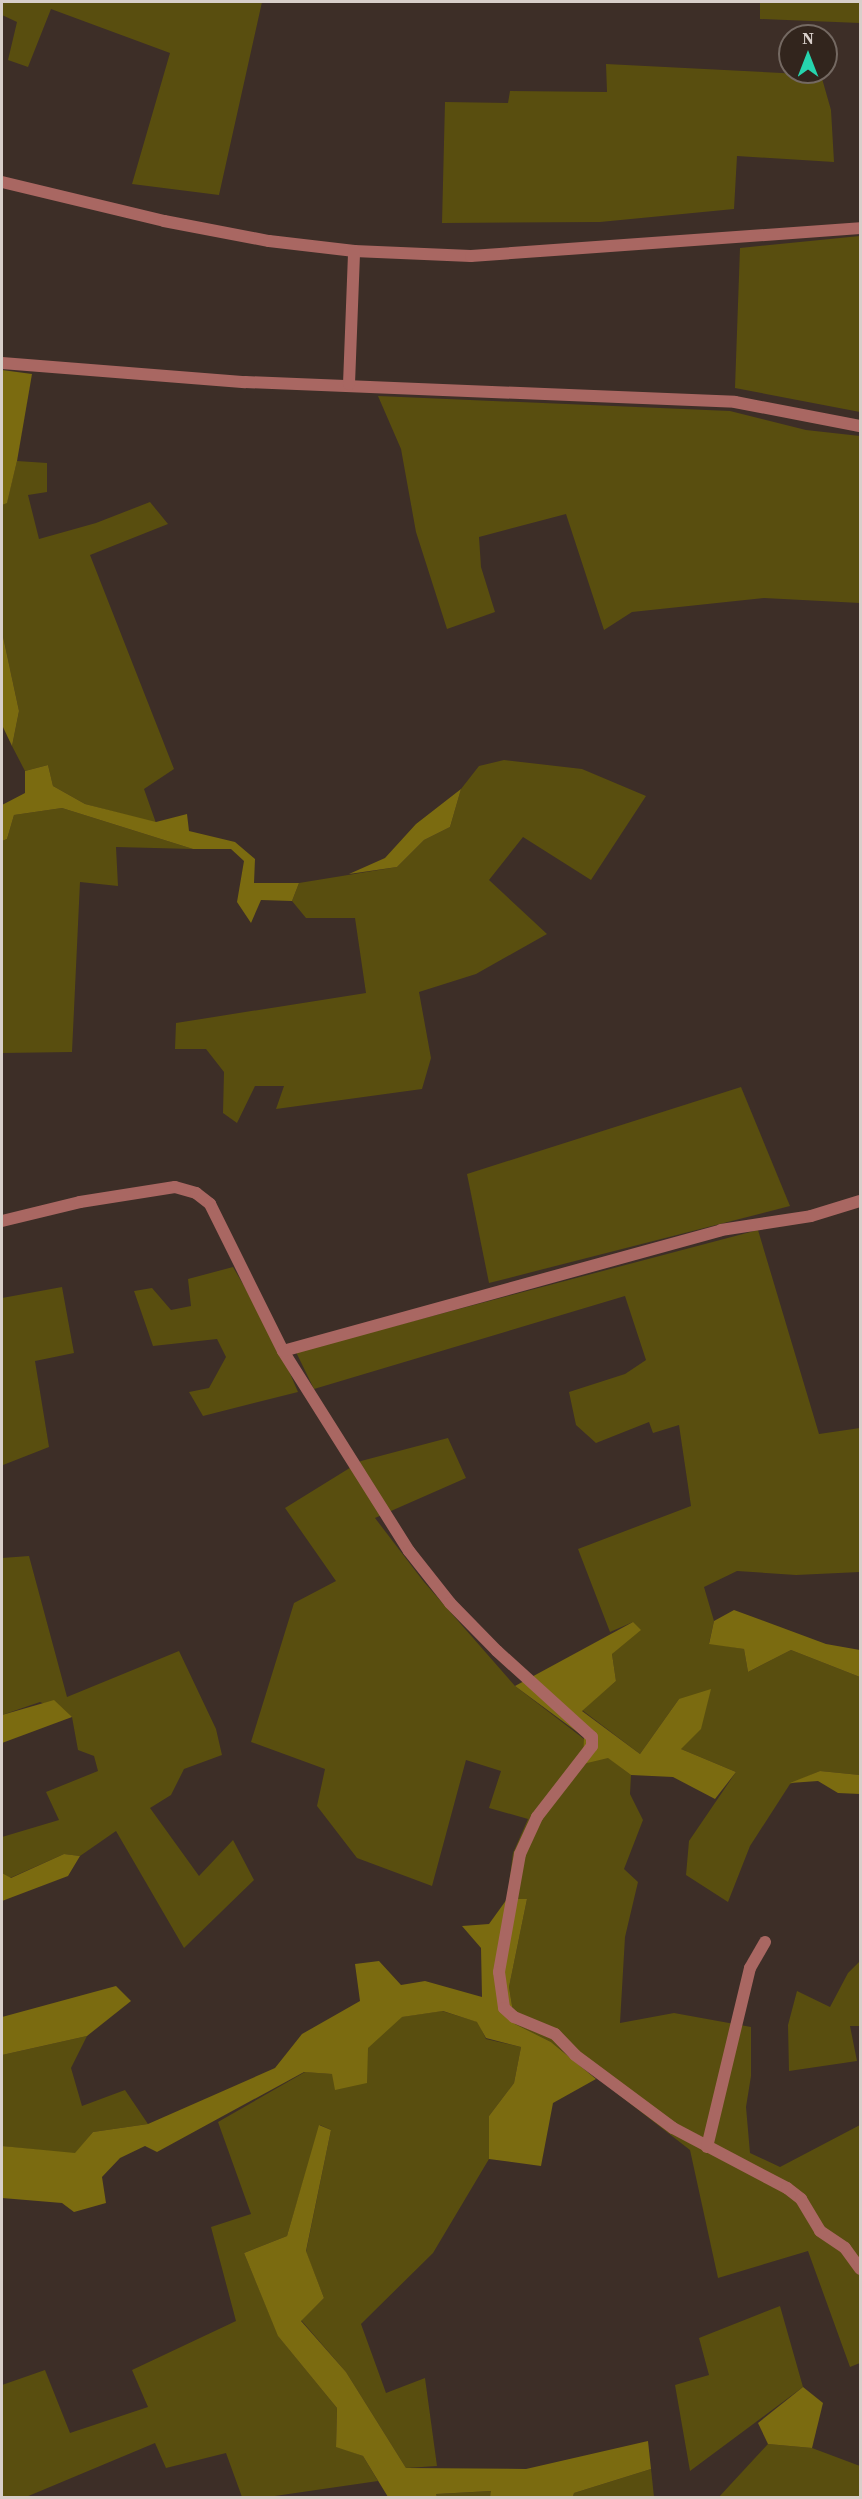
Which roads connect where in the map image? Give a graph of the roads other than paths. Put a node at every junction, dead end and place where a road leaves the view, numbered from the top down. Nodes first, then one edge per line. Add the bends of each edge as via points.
1 (2, 182) edge
2 (861, 228) edge
3 (354, 251) junction
4 (2, 363) edge
5 (349, 384) junction
6 (861, 426) edge
7 (861, 1201) edge
8 (2, 1221) edge
9 (283, 1351) junction
10 (765, 1942) dead end
11 (707, 2147) junction
12 (861, 2269) edge

1 - 3 street via 164,221 269,241
2 - 3 street via 471,256
3 - 5 street
4 - 5 street via 176,378
5 - 6 street via 735,402
7 - 9 street via 812,1216 721,1230
8 - 9 street via 138,1191 175,1187 196,1193 210,1204
9 - 11 street via 354,1469 409,1551 450,1603 531,1685 592,1737 592,1746 537,1817 520,1854 499,1972 504,2008 514,2017 555,2034 575,2055 647,2110
10 - 11 street via 750,1968
11 - 12 street via 801,2199 820,2231 845,2248

